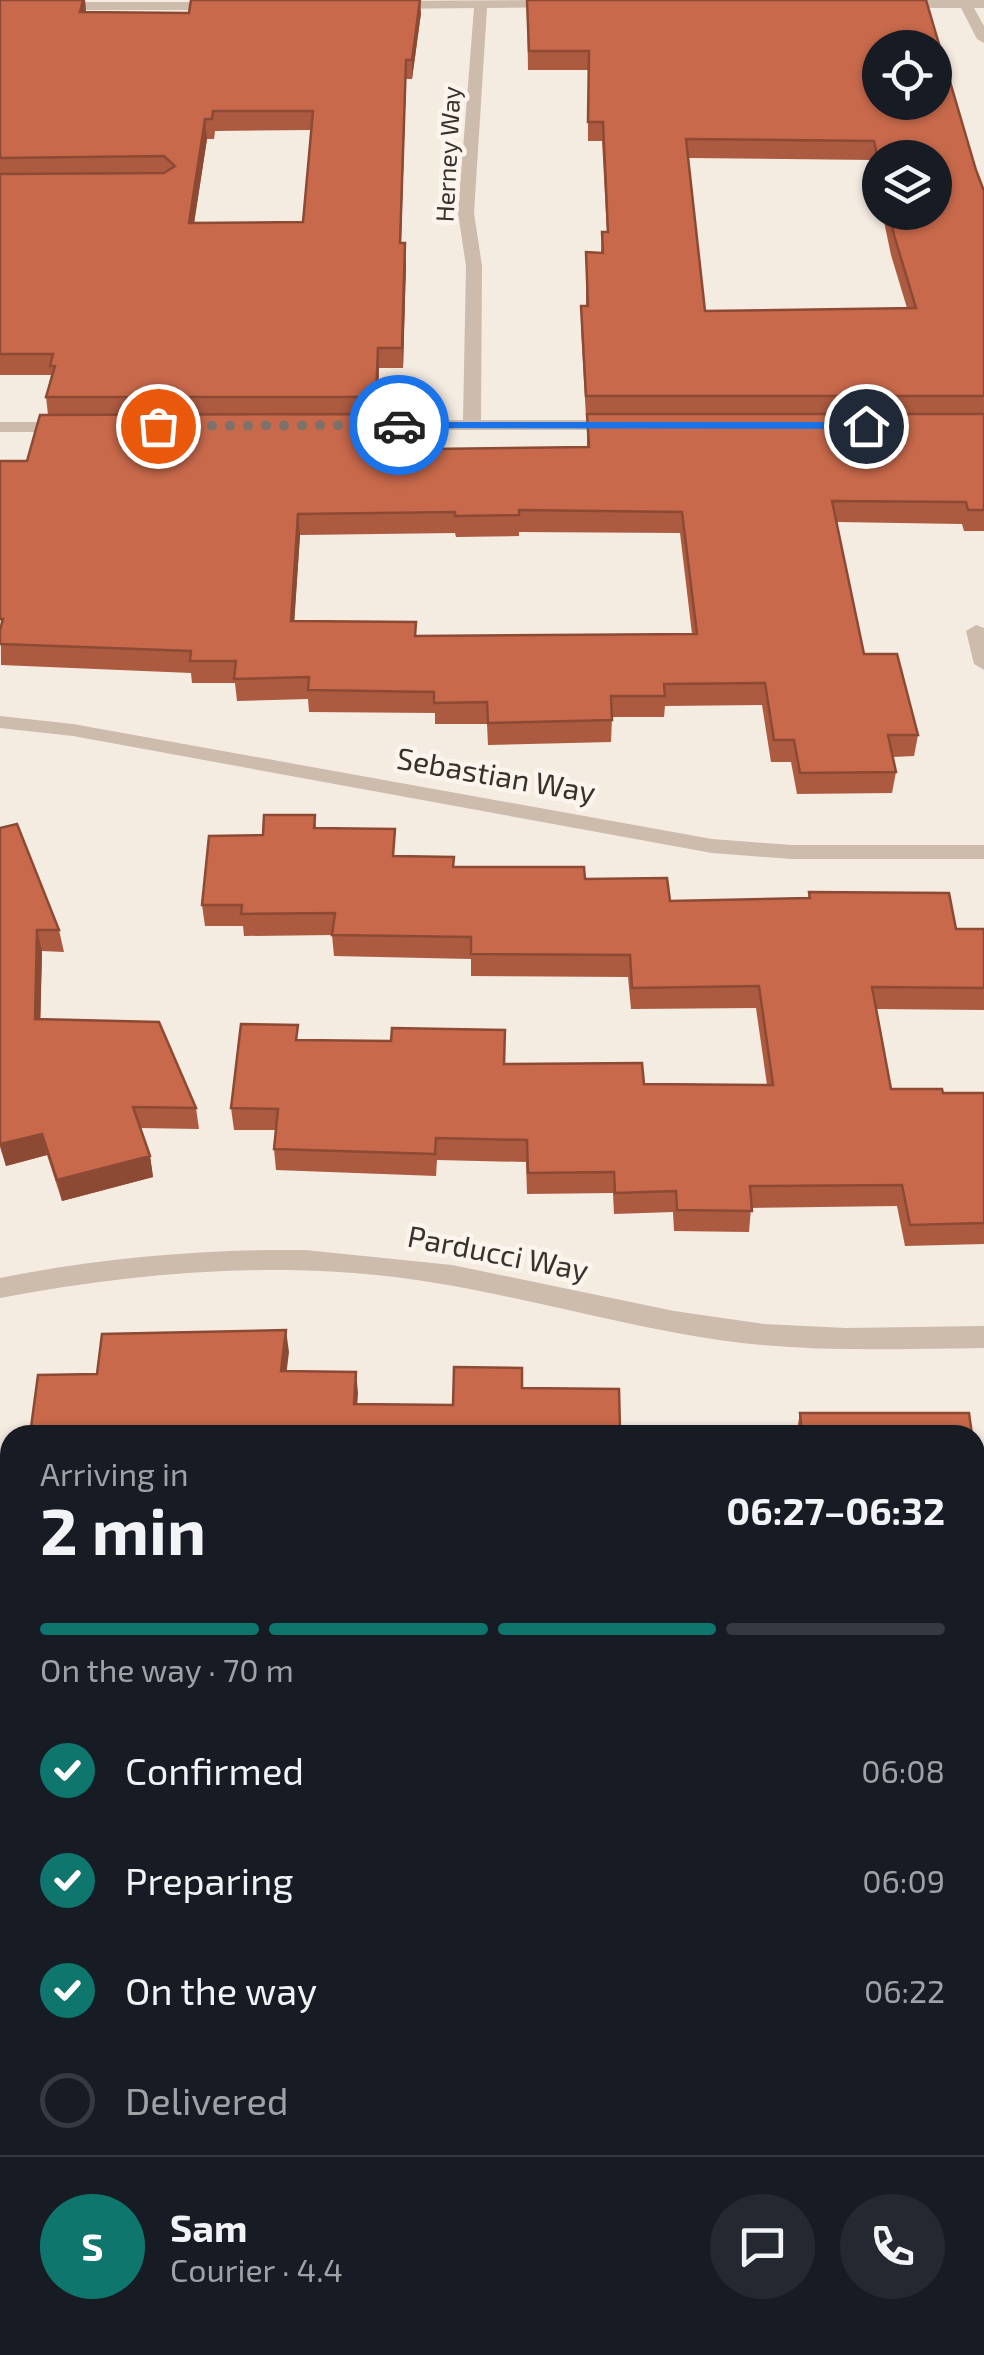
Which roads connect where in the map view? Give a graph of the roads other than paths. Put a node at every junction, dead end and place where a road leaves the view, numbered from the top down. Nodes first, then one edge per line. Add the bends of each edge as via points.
1 (964, 2) edge
2 (140, 3) edge
3 (481, 4) junction
4 (578, 4) edge
5 (887, 4) edge
6 (984, 4) edge
7 (367, 5) edge
8 (0, 6) edge
9 (234, 6) edge
10 (984, 39) edge
11 (472, 425) junction
12 (630, 425) edge
13 (98, 426) edge
14 (334, 426) edge
15 (0, 427) edge
16 (976, 631) dead end
17 (984, 664) edge
18 (0, 722) edge
19 (984, 852) edge
20 (0, 1288) edge
21 (984, 1338) edge

1 - 5 street
1 - 6 street
1 - 10 street
2 - 8 street
2 - 9 street
3 - 4 street
3 - 7 street
3 - 11 street, Herney Way via 466,213 474,266
11 - 12 street
11 - 14 street
13 - 15 street
16 - 17 street
18 - 19 street, Sebastian Way via 712,846
20 - 21 street, Parducci Way via 198,1260 312,1260 408,1268 658,1320 766,1335

